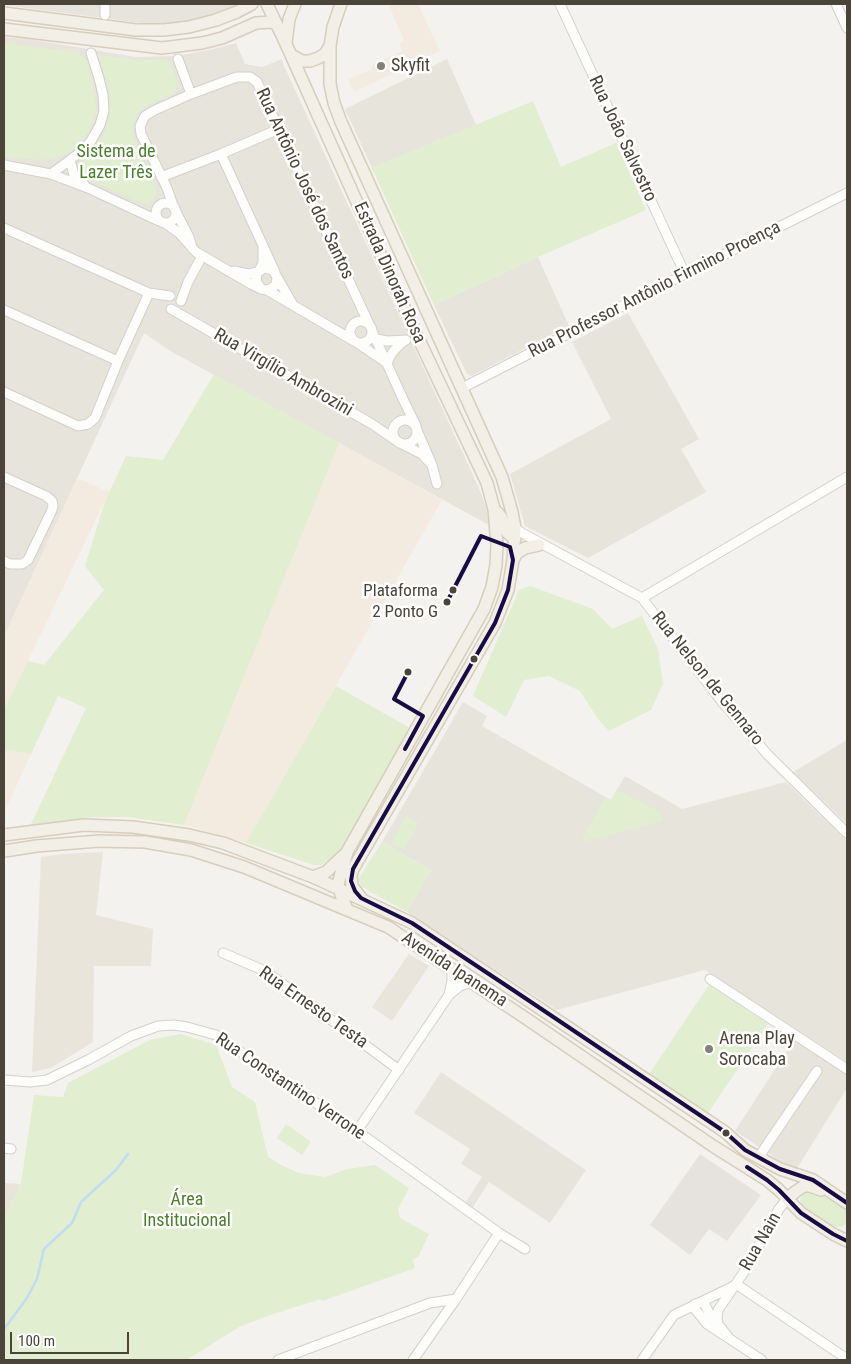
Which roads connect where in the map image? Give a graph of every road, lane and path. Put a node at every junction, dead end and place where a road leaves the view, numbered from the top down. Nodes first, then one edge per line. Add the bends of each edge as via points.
1 (105, 4) edge
2 (252, 4) edge
3 (267, 4) edge
4 (295, 4) edge
5 (341, 4) edge
6 (560, 4) edge
7 (836, 4) edge
8 (4, 13) edge
9 (103, 20) junction
10 (276, 24) junction
11 (847, 28) edge
12 (4, 29) edge
13 (98, 41) junction
14 (330, 46) junction
15 (289, 49) junction
16 (91, 53) dead end
17 (178, 60) dead end
18 (191, 94) junction
19 (279, 129) junction
20 (221, 154) junction
21 (70, 160) junction
22 (4, 165) edge
23 (51, 174) junction
24 (161, 178) junction
25 (88, 188) junction
26 (847, 193) edge
27 (158, 206) junction
28 (133, 208) junction
29 (174, 208) junction
30 (162, 222) junction
31 (4, 228) edge
32 (262, 243) junction
33 (192, 248) junction
34 (202, 256) junction
35 (227, 269) junction
36 (259, 271) junction
37 (685, 274) junction
38 (276, 275) junction
39 (188, 282) junction
40 (264, 289) junction
41 (149, 293) junction
42 (356, 295) junction
43 (171, 296) junction
44 (181, 302) junction
45 (294, 307) junction
46 (170, 308) junction
47 (4, 310) edge
48 (193, 322) junction
49 (354, 324) junction
50 (324, 325) junction
51 (372, 331) junction
52 (355, 342) junction
53 (118, 361) junction
54 (387, 363) junction
55 (462, 388) junction
56 (4, 392) edge
57 (402, 400) junction
58 (372, 424) junction
59 (396, 424) junction
60 (417, 428) junction
61 (399, 442) junction
62 (432, 465) junction
63 (4, 477) edge
64 (847, 477) edge
65 (437, 484) dead end
66 (494, 509) junction
67 (515, 533) junction
68 (544, 547) junction
69 (513, 560) junction
70 (4, 561) edge
71 (642, 598) junction
72 (847, 833) edge
73 (4, 835) edge
74 (4, 851) edge
75 (347, 852) junction
76 (313, 877) junction
77 (339, 888) junction
78 (361, 898) junction
79 (347, 909) junction
80 (223, 953) dead end
81 (452, 970) junction
82 (710, 979) dead end
83 (471, 982) junction
84 (449, 995) junction
85 (847, 1069) edge
86 (399, 1070) junction
87 (817, 1071) dead end
88 (4, 1080) edge
89 (357, 1131) junction
90 (758, 1158) junction
91 (787, 1199) junction
92 (846, 1202) edge
93 (847, 1230) edge
94 (499, 1233) junction
95 (833, 1234) junction
96 (847, 1241) edge
97 (525, 1249) dead end
98 (736, 1284) junction
99 (456, 1299) junction
100 (699, 1303) junction
101 (674, 1315) junction
102 (708, 1324) junction
103 (729, 1338) junction
104 (847, 1359) edge
105 (278, 1360) edge
106 (412, 1360) edge
107 (642, 1360) edge
108 (762, 1360) edge

1 - 9 street
2 - 9 main road via 216,20 164,30 136,30
3 - 10 main road, Estrada Dinorah Rosa
4 - 15 main road via 289,19
5 - 14 main road, Estrada Dinorah Rosa
6 - 37 street, Rua João Salvestro
7 - 11 street
8 - 9 main road
9 - 13 main road
10 - 13 main road via 256,23 222,38 185,46 162,48
10 - 15 main road, Estrada Dinorah Rosa
12 - 13 main road
14 - 15 main road via 325,54 310,61 302,60
14 - 55 main road, Estrada Dinorah Rosa via 330,84 341,122
15 - 66 main road, Estrada Dinorah Rosa via 409,318 487,482
16 - 21 street via 100,78 104,111 91,141
17 - 18 street
18 - 19 street, Rua Antônio José dos Santos via 238,77 250,77 257,82
18 - 24 street via 145,116 140,126
19 - 20 street
19 - 42 street, Rua Antônio José dos Santos
20 - 24 street
20 - 32 street
21 - 23 street
21 - 25 street via 74,175
22 - 23 street
23 - 25 street
24 - 27 street via 163,198
24 - 29 street
25 - 28 street
26 - 37 street, Rua Professor Antônio Firmino Proença
27 - 28 street via 146,210
27 - 29 street via 167,203
27 - 30 street via 155,213
28 - 30 street
29 - 30 street via 173,220
29 - 33 street
30 - 33 street via 180,233
31 - 41 street, Rua Virgílio Ambrozini
32 - 36 street via 263,263
32 - 38 street
33 - 34 street
34 - 35 street
34 - 39 street
35 - 36 street via 242,274
35 - 40 street
36 - 38 street via 267,268
36 - 40 street via 256,281
37 - 55 street, Rua Professor Antônio Firmino Proença
38 - 40 street via 276,286
38 - 45 street
39 - 43 street
39 - 44 street
40 - 45 street
41 - 43 street, Rua Virgílio Ambrozini
41 - 46 street, Rua Virgílio Ambrozini
41 - 53 street
42 - 49 street, Rua Antônio José dos Santos via 358,312
42 - 51 street, Rua Antônio José dos Santos
43 - 44 street via 178,296
43 - 46 street via 167,302
44 - 46 street via 179,308
44 - 48 street, Rua Virgílio Ambrozini
45 - 50 street
46 - 48 street, Rua Virgílio Ambrozini
47 - 53 street
48 - 58 street, Rua Virgílio Ambrozini
49 - 50 street
49 - 51 street via 366,321
49 - 52 street via 349,334
50 - 52 street
51 - 52 street via 368,341
51 - 54 street, Rua Antônio José dos Santos
51 - 54 street via 387,342 406,340 392,353
52 - 54 street
53 - 56 street via 95,418 88,424 78,426
54 - 57 street, Rua Antônio José dos Santos
55 - 67 main road, Estrada Dinorah Rosa via 502,477
57 - 59 street via 402,416
57 - 60 street, Rua Antônio José dos Santos
58 - 59 street, Rua Virgílio Ambrozini
58 - 61 street, Rua Virgílio Ambrozini
59 - 60 street via 404,420 413,422
59 - 61 street via 393,432
60 - 61 street via 415,439 406,444
60 - 62 street, Rua Antônio José dos Santos
61 - 62 street via 422,454
62 - 65 street, Rua Antônio José dos Santos
63 - 70 street via 52,501 52,510 28,560 22,564
64 - 71 street
66 - 67 main road via 507,532
66 - 75 main road, Estrada Dinorah Rosa via 496,565 484,609
67 - 68 street, Rua Nelson de Gennaro
67 - 69 main road, Estrada Dinorah Rosa
68 - 69 main road via 525,548
68 - 71 street, Rua Nelson de Gennaro
69 - 78 main road, Estrada Dinorah Rosa via 508,590 495,623 353,869 352,886
71 - 72 street, Rua Nelson de Gennaro via 768,755
73 - 76 main road, Avenida Ipanema via 84,825 133,827 223,843
74 - 79 main road, Avenida Ipanema via 99,841 145,842 191,850 244,867
75 - 76 main road via 326,872
75 - 77 main road
76 - 77 main road, Avenida Ipanema
77 - 78 main road, Avenida Ipanema
77 - 79 main road
78 - 90 main road, Avenida Ipanema via 420,928 725,1132
79 - 81 main road, Avenida Ipanema via 388,927
80 - 86 street, Rua Ernesto Testa via 265,972
81 - 83 main road, Avenida Ipanema
81 - 84 street
82 - 85 street
83 - 84 street
83 - 91 main road, Avenida Ipanema via 767,1180
84 - 86 street
86 - 89 street
87 - 90 street
88 - 89 street, Rua Constantino Verrone via 47,1080 131,1036 158,1026 174,1025 216,1035
89 - 94 street, Rua Constantino Verrone
90 - 92 main road, Avenida Ipanema via 813,1180
91 - 92 main road via 798,1189 810,1186
91 - 95 main road, Avenida Ipanema via 801,1213
91 - 98 street, Rua Nain
93 - 95 main road
94 - 97 street, Rua Constantino Verrone
94 - 99 street
95 - 96 main road, Avenida Ipanema
98 - 100 street, Rua Nain
98 - 103 street, Rua Nain via 718,1310 718,1324
98 - 104 street
99 - 105 street via 430,1303
99 - 106 street
100 - 101 street, Rua Nain
100 - 102 street via 695,1309
100 - 103 street
101 - 102 street via 690,1314
101 - 107 street, Rua Nain
102 - 103 street
103 - 108 street

